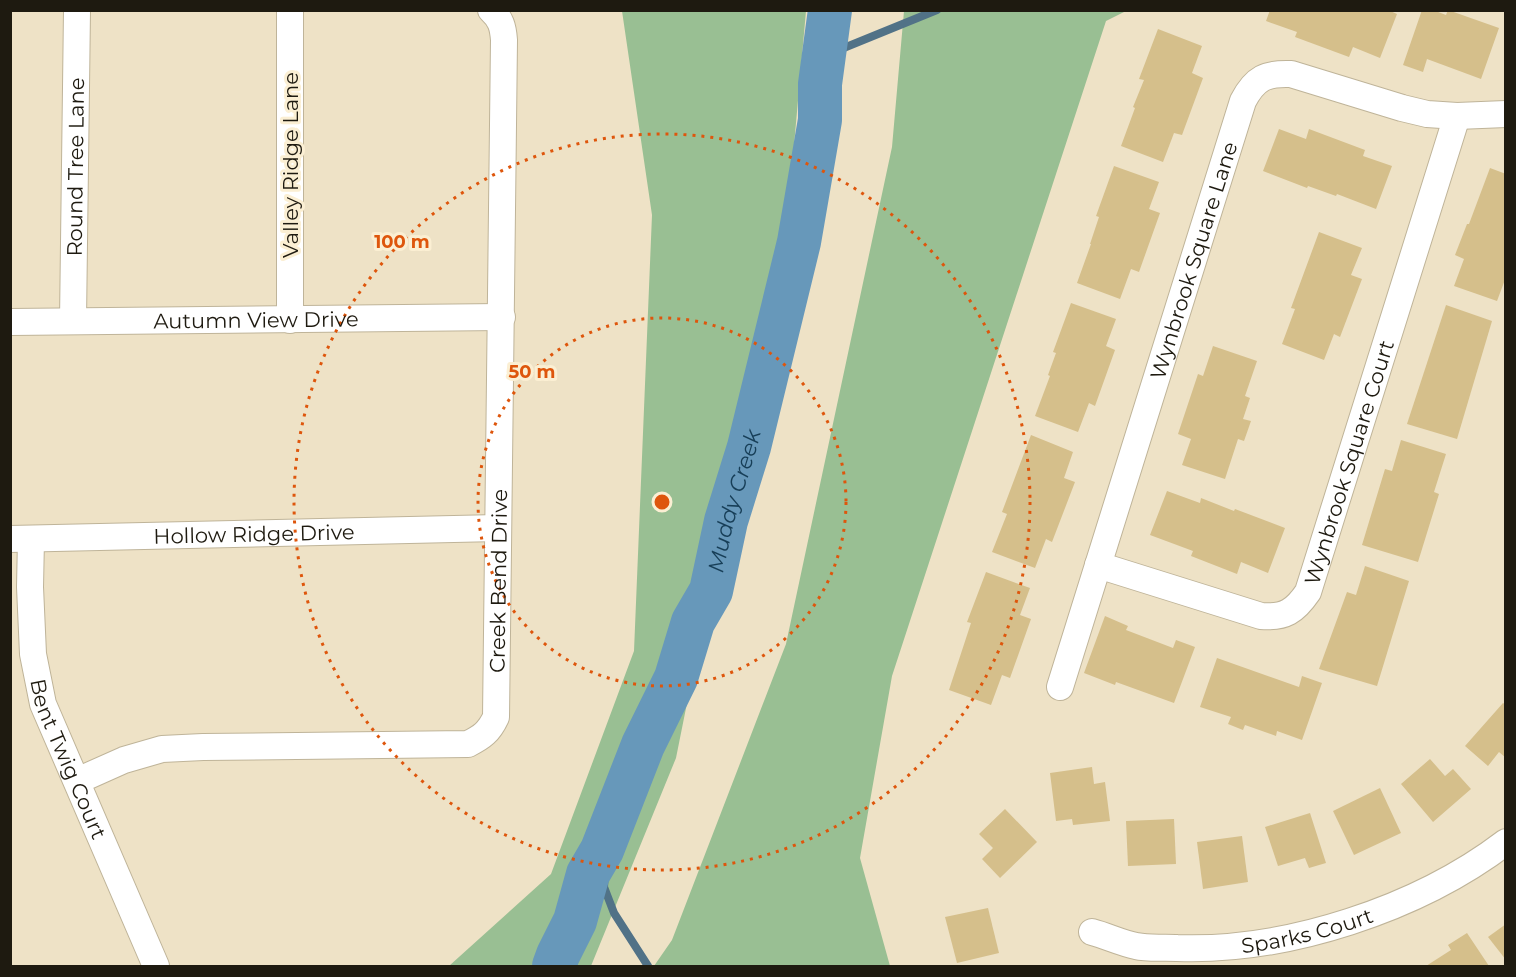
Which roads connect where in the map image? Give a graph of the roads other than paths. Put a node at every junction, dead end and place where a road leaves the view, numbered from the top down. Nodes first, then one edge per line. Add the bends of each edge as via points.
1 (77, 10) edge
2 (290, 10) edge
3 (491, 10) edge
4 (1506, 114) edge
5 (1457, 116) junction
6 (502, 317) junction
7 (290, 320) junction
8 (73, 321) junction
9 (10, 322) edge
10 (498, 528) junction
11 (21, 539) edge
12 (1098, 565) junction
13 (1060, 687) dead end
14 (77, 781) junction
15 (1506, 842) edge
16 (1092, 932) dead end
17 (156, 966) edge

1 - 8 street, Round Tree Lane
2 - 7 street, Valley Ridge Lane
3 - 6 street, Creek Bend Drive via 503,26 504,40
4 - 5 street, Wynbrook Square Lane
5 - 12 street, Wynbrook Square Lane via 1402,108 1292,74 1261,79 1250,89 1239,112
5 - 12 street, Wynbrook Square Court via 1308,592 1299,604 1287,613 1261,616
6 - 7 street, Autumn View Drive
6 - 10 street, Creek Bend Drive
7 - 8 street, Autumn View Drive
8 - 9 street, Autumn View Drive
10 - 11 street, Hollow Ridge Drive
10 - 14 street, Creek Bend Drive via 496,717 481,737 468,744 162,749 124,760
11 - 14 street, Bent Twig Court via 30,587 33,654 43,704
12 - 13 street, Wynbrook Square Lane
14 - 17 street, Bent Twig Court
15 - 16 street, Sparks Court via 1443,882 1399,903 1344,924 1296,936 1200,949 1137,946

